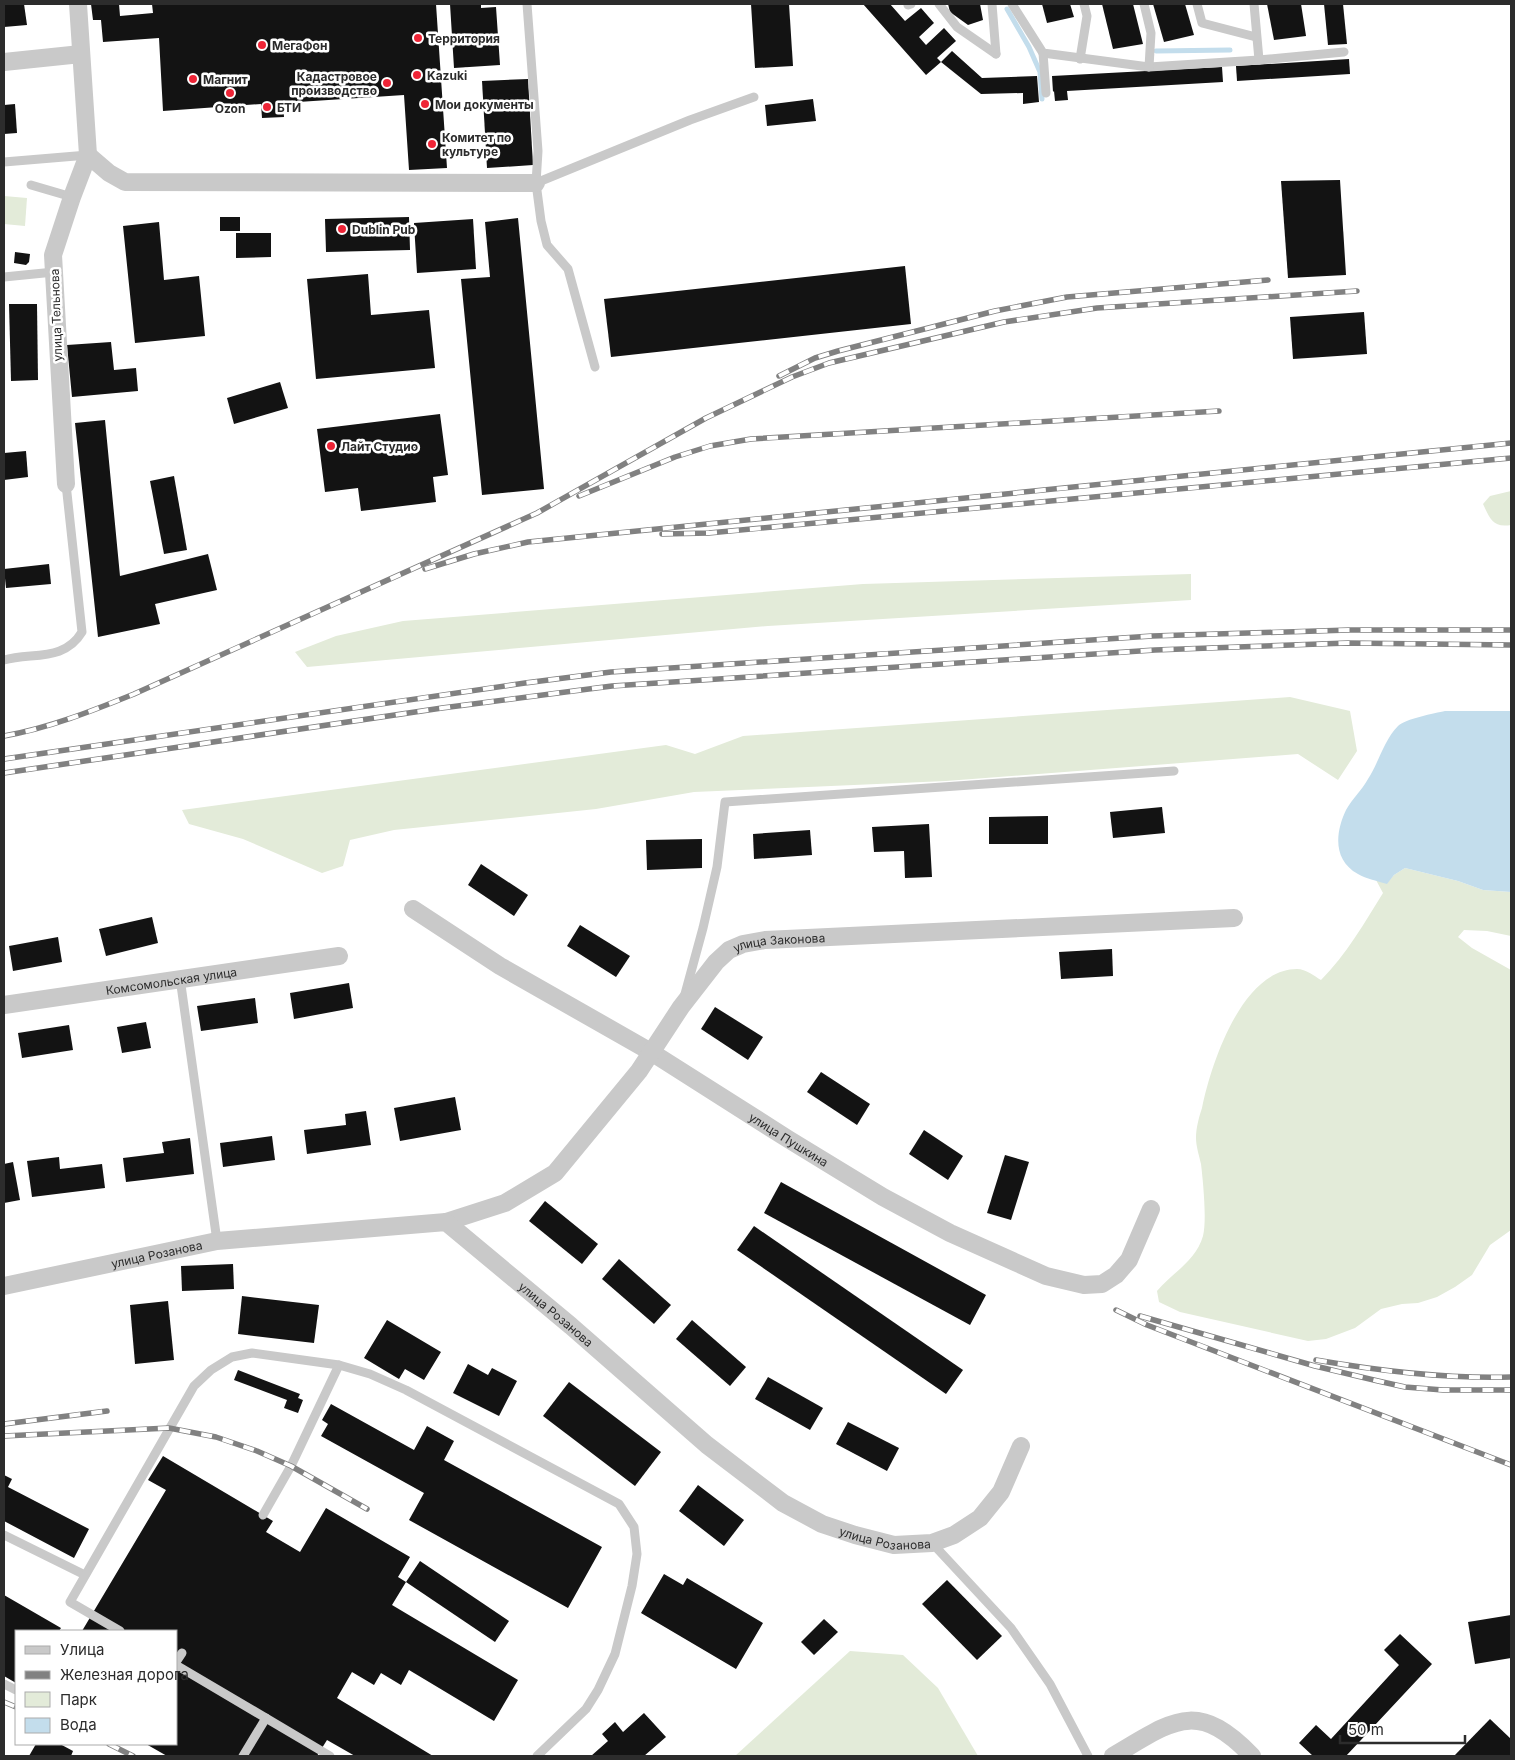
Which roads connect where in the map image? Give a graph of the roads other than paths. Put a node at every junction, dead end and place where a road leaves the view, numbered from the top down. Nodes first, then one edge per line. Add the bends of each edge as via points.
1 (78, 4) edge
2 (527, 4) edge
3 (939, 4) edge
4 (992, 4) edge
5 (1012, 4) edge
6 (1084, 4) edge
7 (1144, 4) edge
8 (1197, 4) edge
9 (1254, 4) edge
10 (1256, 37) junction
11 (1344, 52) dead end
12 (1043, 53) junction
13 (81, 54) junction
14 (1080, 59) junction
15 (1259, 60) junction
16 (4, 62) edge
17 (1149, 67) junction
18 (1046, 93) dead end
19 (754, 97) dead end
20 (88, 154) junction
21 (4, 162) edge
22 (536, 183) junction
23 (32, 185) dead end
24 (72, 197) junction
25 (54, 272) junction
26 (4, 277) edge
27 (595, 367) dead end
28 (66, 484) joint
29 (4, 660) edge
30 (1174, 772) dead end
31 (413, 909) dead end
32 (1234, 918) dead end
33 (339, 956) dead end
34 (180, 978) junction
35 (4, 1005) edge
36 (682, 1006) junction
37 (651, 1052) junction
38 (1151, 1209) dead end
39 (446, 1222) junction
40 (217, 1241) junction
41 (4, 1286) edge
42 (339, 1366) junction
43 (1021, 1446) dead end
44 (263, 1515) dead end
45 (4, 1536) edge
46 (932, 1543) junction
47 (85, 1575) junction
48 (105, 1623) junction
49 (101, 1630) edge
50 (118, 1630) edge
51 (182, 1653) dead end
52 (178, 1660) edge
53 (178, 1664) edge
54 (266, 1718) junction
55 (243, 1756) edge
56 (330, 1756) edge
57 (537, 1756) edge
58 (1088, 1756) edge
59 (1113, 1756) edge
60 (1252, 1756) edge

1 - 13 street, улица Тельнова
2 - 22 lane via 538,151
3 - 4 lane via 957,27 996,54
5 - 12 lane
6 - 14 lane via 1087,16
7 - 17 lane via 1151,32
8 - 10 lane via 1202,23
9 - 10 lane
10 - 15 lane
11 - 15 lane
12 - 14 lane
12 - 18 lane
13 - 16 street
13 - 20 street, улица Тельнова
14 - 17 lane
15 - 17 lane
19 - 22 lane
20 - 21 lane
20 - 22 street via 109,174 125,182
20 - 24 street, улица Тельнова
22 - 27 lane via 547,245 568,269
23 - 24 lane
24 - 25 street, улица Тельнова via 53,255
25 - 26 lane
25 - 28 street, улица Тельнова
28 - 29 lane, улица Тельнова via 82,632 77,641 50,655
30 - 36 lane via 725,802 717,867
31 - 37 street, улица Пушкина via 500,966
32 - 36 street, улица Законова via 764,940 730,950 716,962
33 - 34 street, Комсомольская улица
34 - 35 street, Комсомольская улица
34 - 40 lane
36 - 37 street, улица Законова
37 - 38 street, улица Пушкина via 884,1197 950,1233 1046,1276 1084,1285 1102,1284 1116,1275 1129,1260
37 - 39 street, улица Законова via 639,1071 554,1173 505,1203
39 - 40 street, улица Розанова
39 - 46 street, улица Розанова via 707,1444 783,1503 822,1524 855,1535 894,1545
40 - 41 street, улица Розанова
42 - 44 lane via 291,1466
42 - 47 lane via 252,1353 232,1357 211,1370 194,1386
42 - 57 lane via 370,1374 406,1390 619,1504 634,1526 637,1554 615,1654 586,1709
43 - 46 street, улица Розанова via 1001,1492 980,1518 954,1535
45 - 47 lane
46 - 58 lane via 1012,1628 1050,1684
47 - 48 lane via 70,1602
48 - 49 lane
48 - 50 lane
51 - 52 lane
53 - 54 lane
54 - 55 lane
54 - 56 lane
59 - 60 street via 1160,1729 1193,1719 1224,1730

